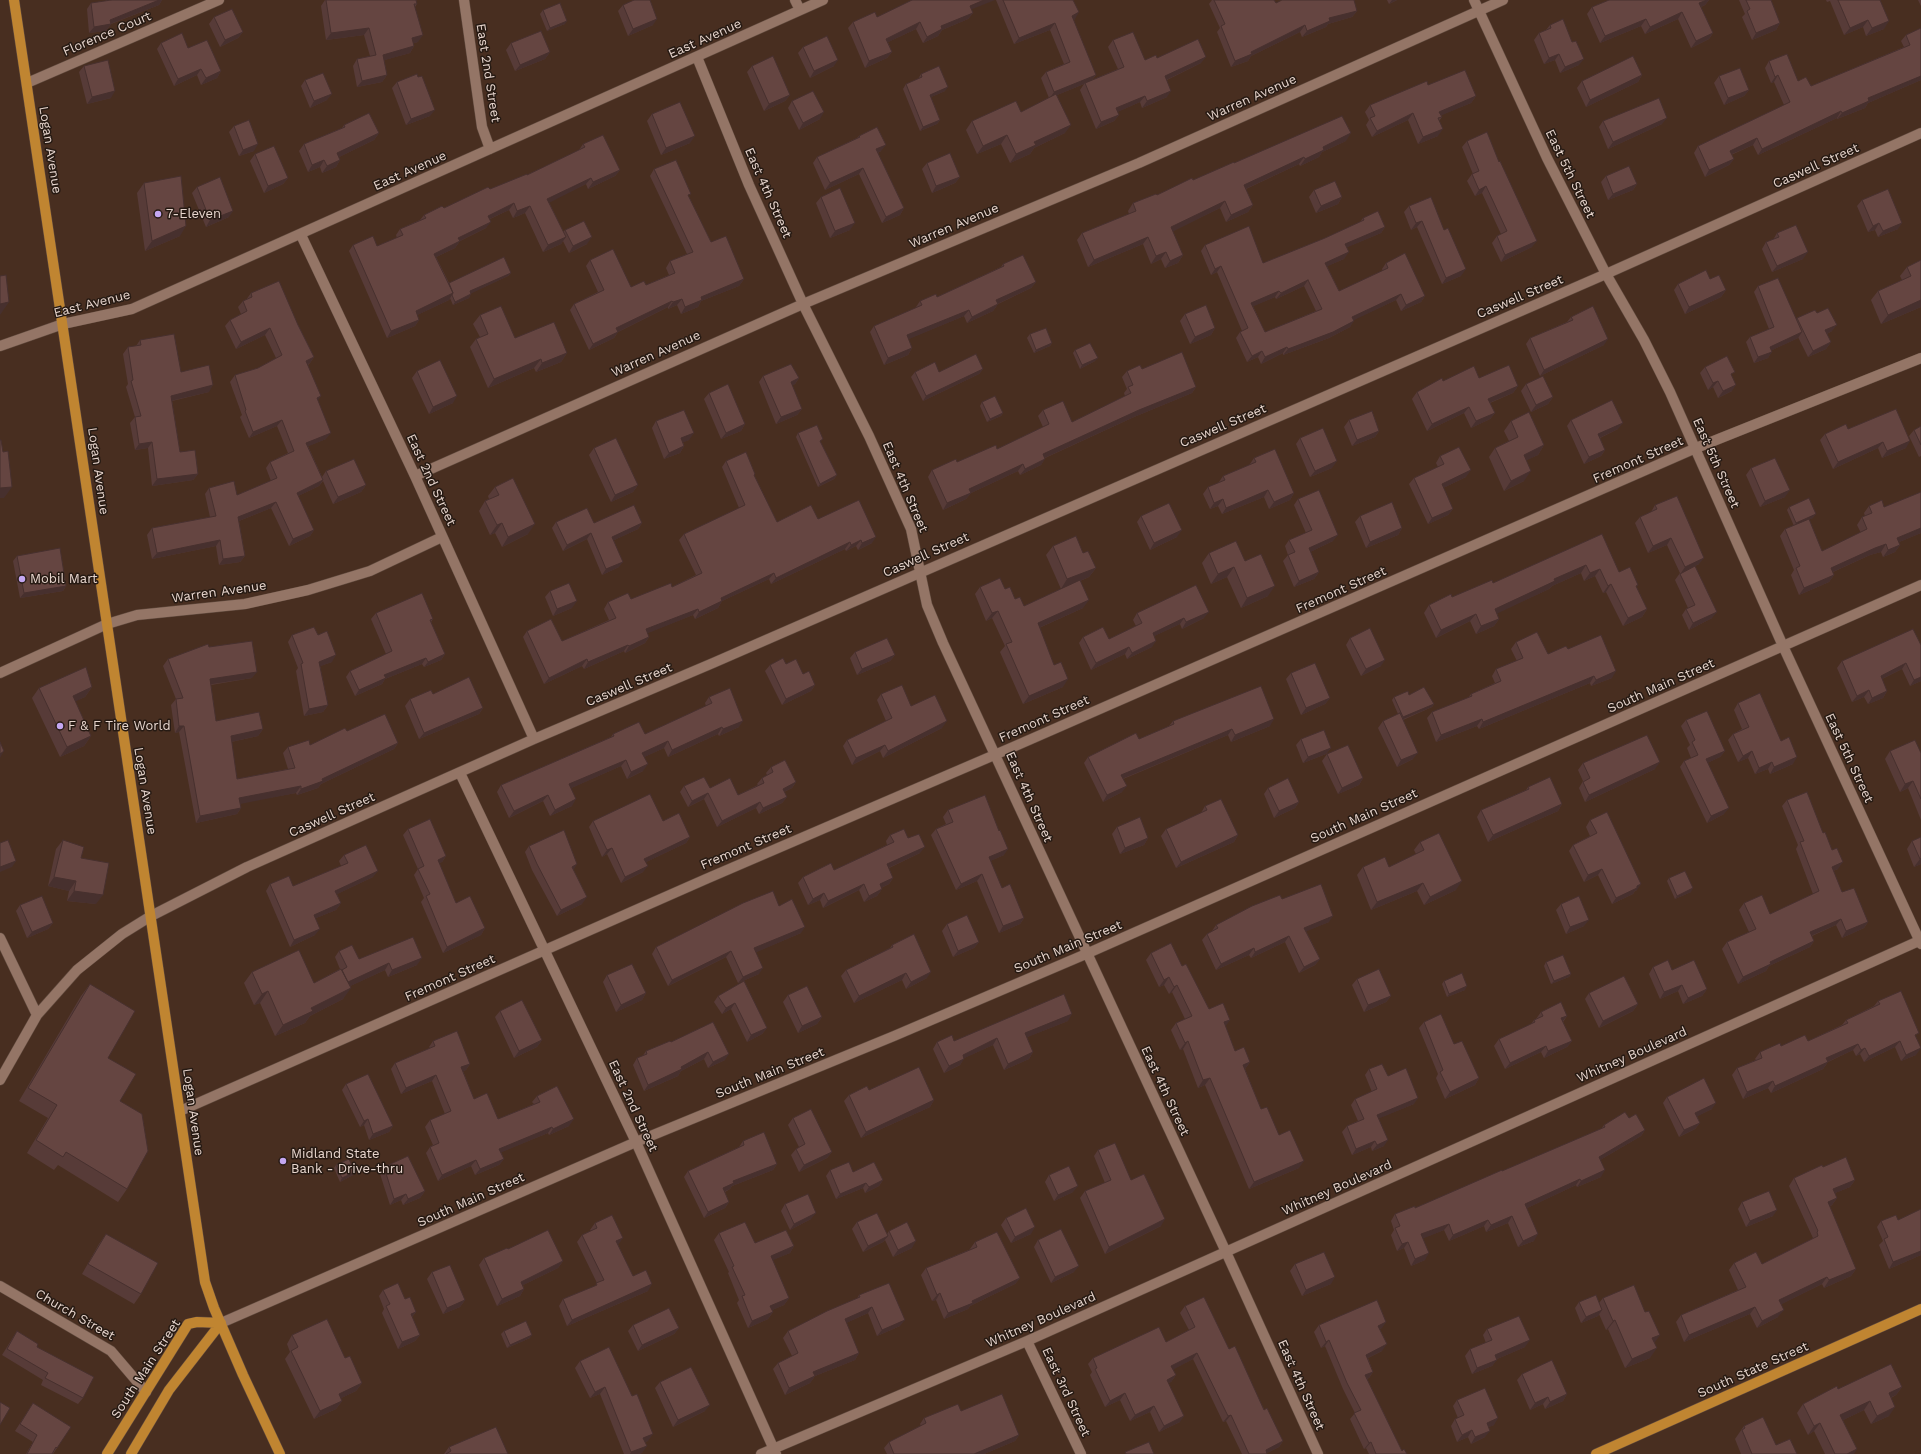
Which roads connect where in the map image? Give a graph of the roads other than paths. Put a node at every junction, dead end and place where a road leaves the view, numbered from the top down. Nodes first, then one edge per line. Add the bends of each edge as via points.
1 (14, 0) edge
2 (219, 0) edge
3 (464, 0) edge
4 (795, 0) edge
5 (823, 0) edge
6 (1474, 0) edge
7 (1503, 0) edge
8 (800, 10) junction
9 (1479, 11) junction
10 (697, 57) junction
11 (27, 83) junction
12 (1921, 133) edge
13 (490, 149) junction
14 (301, 235) junction
15 (1606, 274) junction
16 (803, 304) junction
17 (63, 324) junction
18 (0, 346) edge
19 (1921, 358) edge
20 (1696, 448) junction
21 (415, 476) junction
22 (442, 537) junction
23 (920, 572) junction
24 (1921, 585) edge
25 (107, 624) junction
26 (1783, 646) junction
27 (0, 673) edge
28 (534, 739) junction
29 (995, 755) junction
30 (460, 774) junction
31 (151, 916) junction
32 (0, 938) edge
33 (1921, 942) edge
34 (545, 950) junction
35 (1086, 954) junction
36 (37, 1015) junction
37 (0, 1080) edge
38 (180, 1111) junction
39 (636, 1142) junction
40 (1226, 1252) junction
41 (0, 1286) edge
42 (1921, 1309) edge
43 (221, 1323) junction
44 (1027, 1341) junction
45 (146, 1392) junction
46 (774, 1451) edge
47 (107, 1454) edge
48 (131, 1454) edge
49 (280, 1454) edge
50 (761, 1454) edge
51 (1081, 1454) edge
52 (1318, 1454) edge
53 (1596, 1454) edge

1 - 11 main road, Logan Avenue
2 - 11 street, Florence Court
3 - 13 street, East 2nd Street via 482,127
4 - 8 street
5 - 8 street, East Avenue
6 - 9 street, East 5th Street
7 - 9 street, Warren Avenue
8 - 10 street, East Avenue
9 - 15 street, East 5th Street via 1547,158
9 - 16 street, Warren Avenue via 1139,163
10 - 13 street, East Avenue
10 - 16 street, East 4th Street via 749,185
11 - 17 main road, Logan Avenue
12 - 15 street, Caswell Street
13 - 14 street, East Avenue
14 - 17 street, East Avenue via 132,309
14 - 21 street, East 2nd Street
15 - 20 street, East 5th Street via 1644,340
15 - 23 street, Caswell Street
16 - 21 street, Warren Avenue
16 - 23 street, East 4th Street via 869,436 911,529
17 - 18 street, East Avenue
17 - 25 main road, Logan Avenue
19 - 20 street, Fremont Street
20 - 26 street, East 5th Street
20 - 29 street, Fremont Street
21 - 22 street, East 2nd Street
22 - 25 street, Warren Avenue via 370,571 308,590 245,604 137,615
22 - 28 street, East 2nd Street
23 - 28 street, Caswell Street via 713,664
23 - 29 street, East 4th Street via 927,605
24 - 26 street, South Main Street
25 - 27 street, Warren Avenue
25 - 31 main road, Logan Avenue
26 - 33 street, East 5th Street
26 - 35 street, South Main Street
28 - 30 street, Caswell Street
29 - 34 street, Fremont Street
29 - 35 street, East 4th Street
30 - 31 street, Caswell Street via 247,867
30 - 34 street, East 2nd Street
31 - 36 street, Caswell Street via 122,934 77,970
31 - 38 main road, Logan Avenue
32 - 36 street
33 - 40 street, Whitney Boulevard
34 - 38 street, Fremont Street
34 - 39 street, East 2nd Street
35 - 39 street, South Main Street
35 - 40 street, East 4th Street
36 - 37 street, Caswell Street
38 - 43 main road, Logan Avenue via 205,1282
39 - 43 street, South Main Street
39 - 46 street, East 2nd Street
40 - 44 street, Whitney Boulevard
40 - 52 street, East 4th Street
41 - 45 street, Church Street via 111,1351
42 - 53 main road, South State Street
43 - 45 main road, South Main Street via 188,1324
43 - 48 main road, South Main Street via 169,1390
43 - 49 main road, Logan Avenue via 242,1375
44 - 46 street, Whitney Boulevard
44 - 51 street, East 3rd Street
45 - 47 main road, South Main Street
46 - 50 street, Whitney Boulevard

